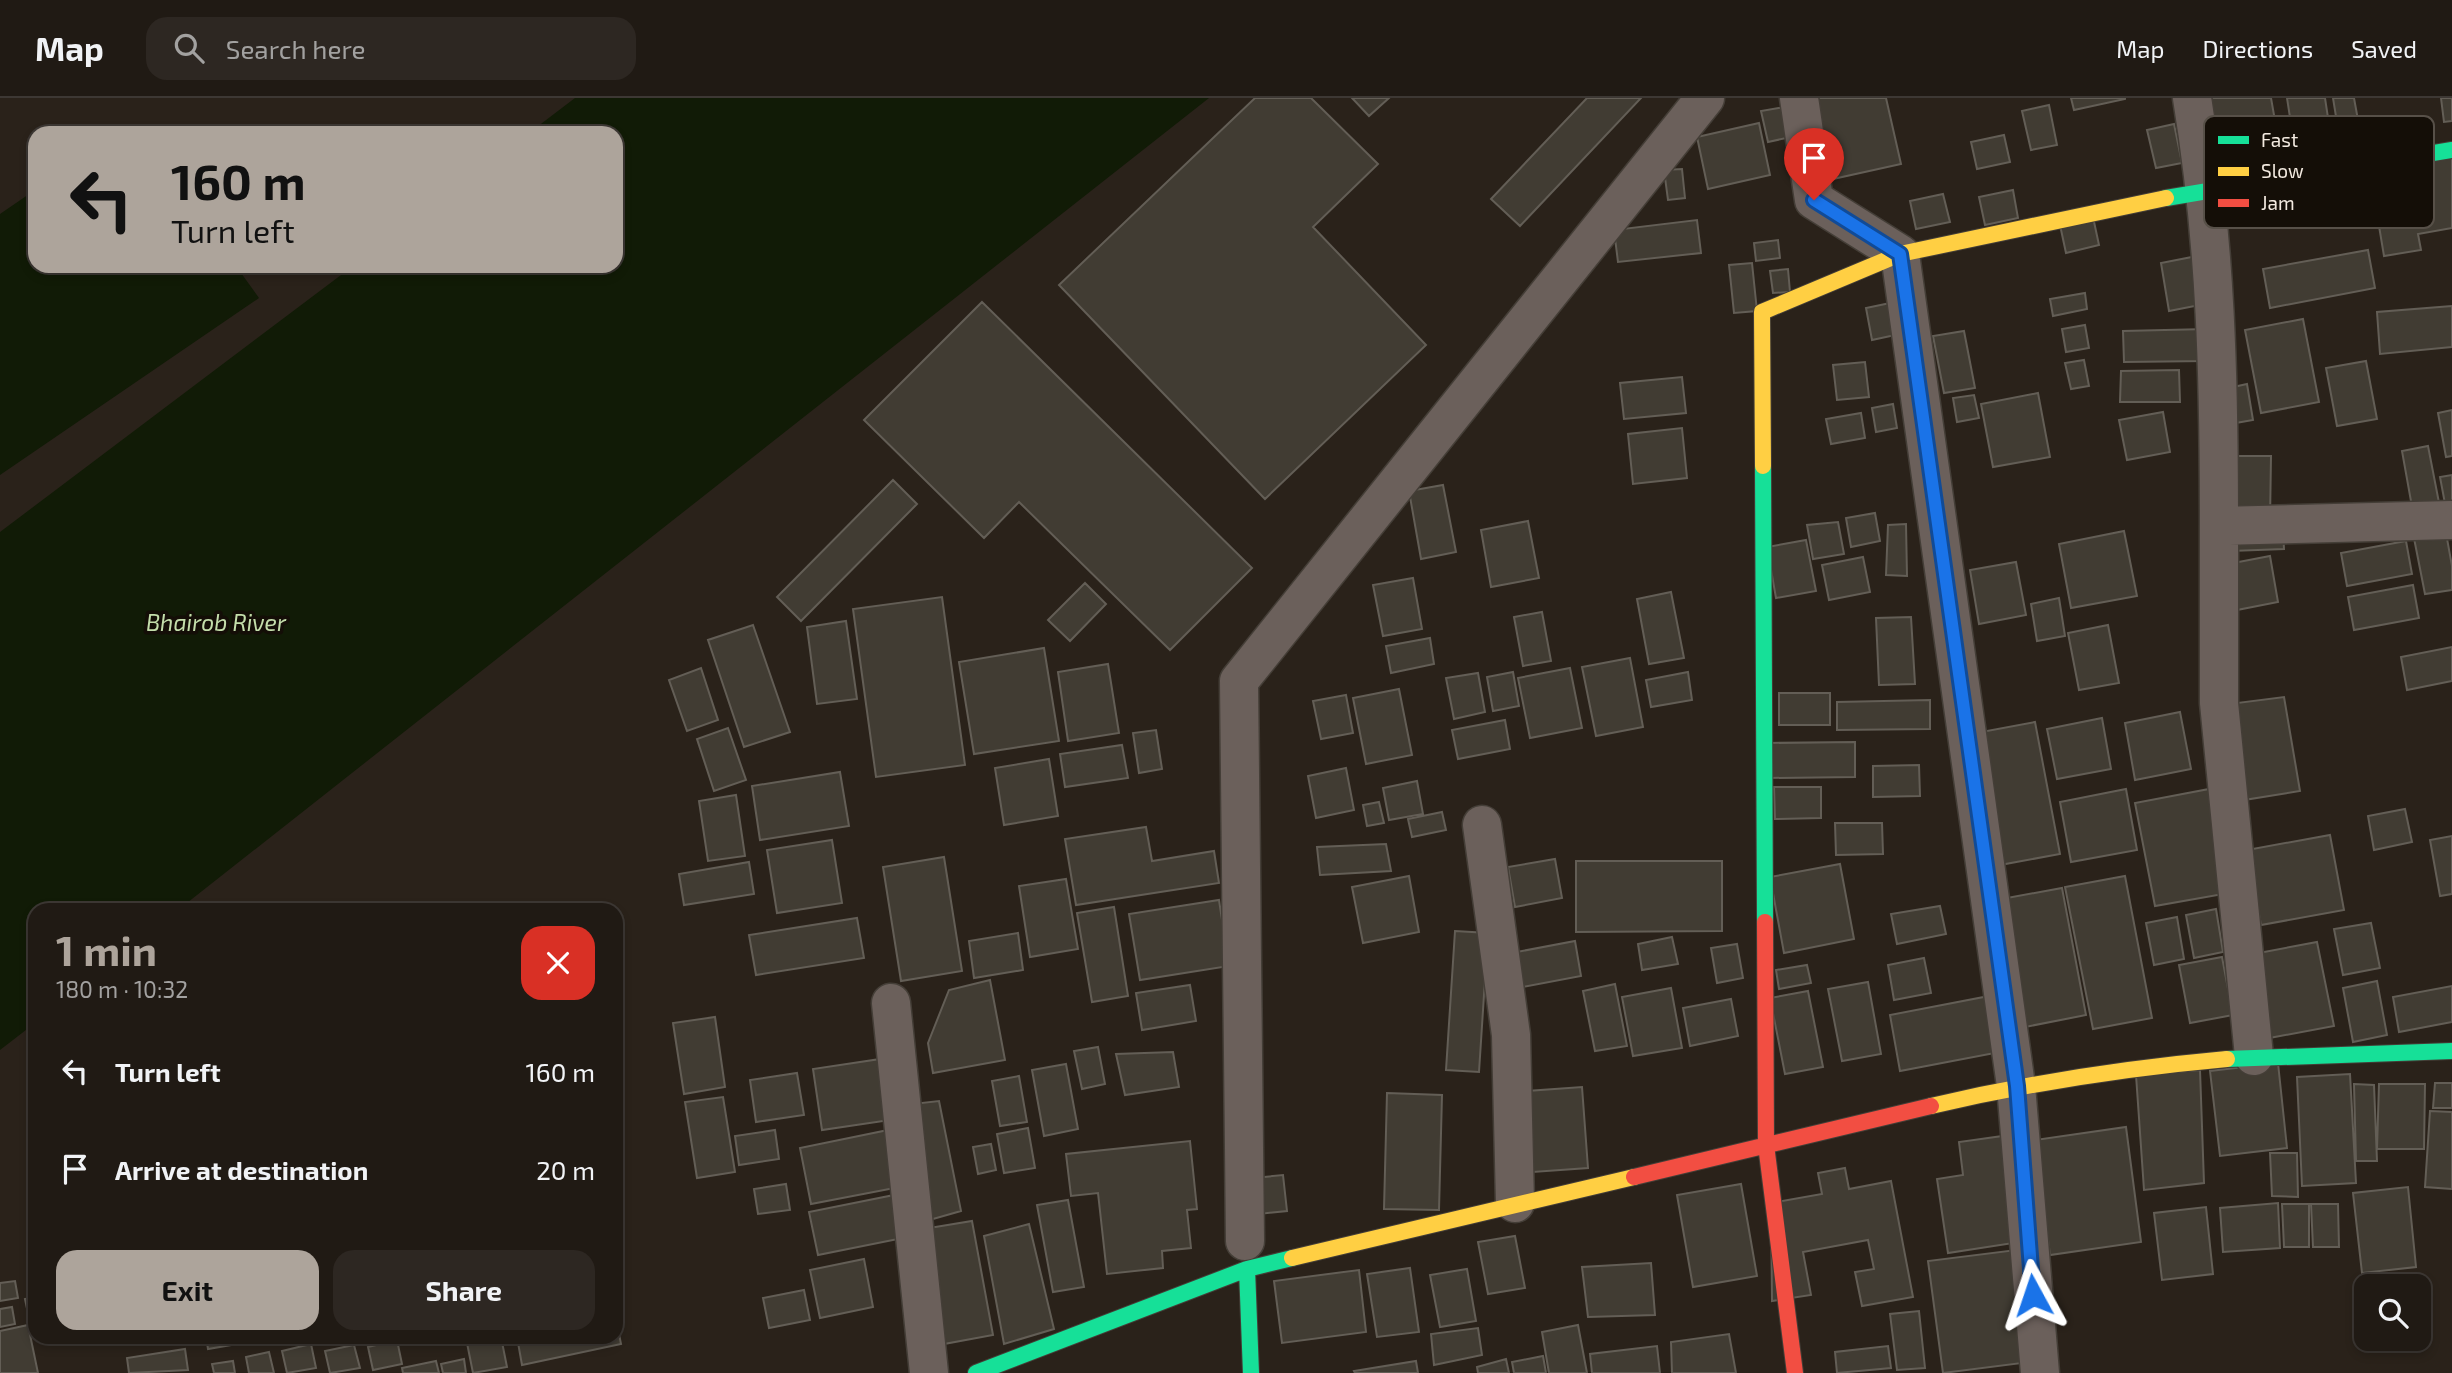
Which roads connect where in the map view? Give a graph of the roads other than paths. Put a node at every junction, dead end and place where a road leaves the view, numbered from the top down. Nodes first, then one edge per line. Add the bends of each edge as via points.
1 (1705, 98) edge
2 (1799, 98) edge
3 (2192, 98) edge
4 (2452, 150) edge
5 (2434, 153) edge
6 (2204, 172) edge
7 (2204, 191) edge
8 (2210, 228) edge
9 (1900, 254) junction
10 (2452, 520) edge
11 (2219, 526) junction
12 (1482, 825) dead end
13 (891, 1003) dead end
14 (2452, 1051) edge
15 (2254, 1056) junction
16 (2017, 1086) junction
17 (1766, 1145) junction
18 (1515, 1203) junction
19 (1246, 1255) junction
20 (929, 1373) edge
21 (976, 1373) edge
22 (1251, 1373) edge
23 (1795, 1373) edge
24 (2039, 1373) edge

1 - 19 street via 1239,681
2 - 9 street via 1814,200
3 - 6 street
4 - 5 street
7 - 9 street
8 - 11 street via 2219,364
9 - 16 street
9 - 17 street via 1762,312
10 - 11 street
11 - 15 street via 2219,703
12 - 18 street via 1511,1035
13 - 20 street
14 - 15 street
15 - 16 street via 2137,1067
16 - 17 street
16 - 24 street
17 - 18 street
17 - 23 street
18 - 19 street
19 - 21 street
19 - 22 street

